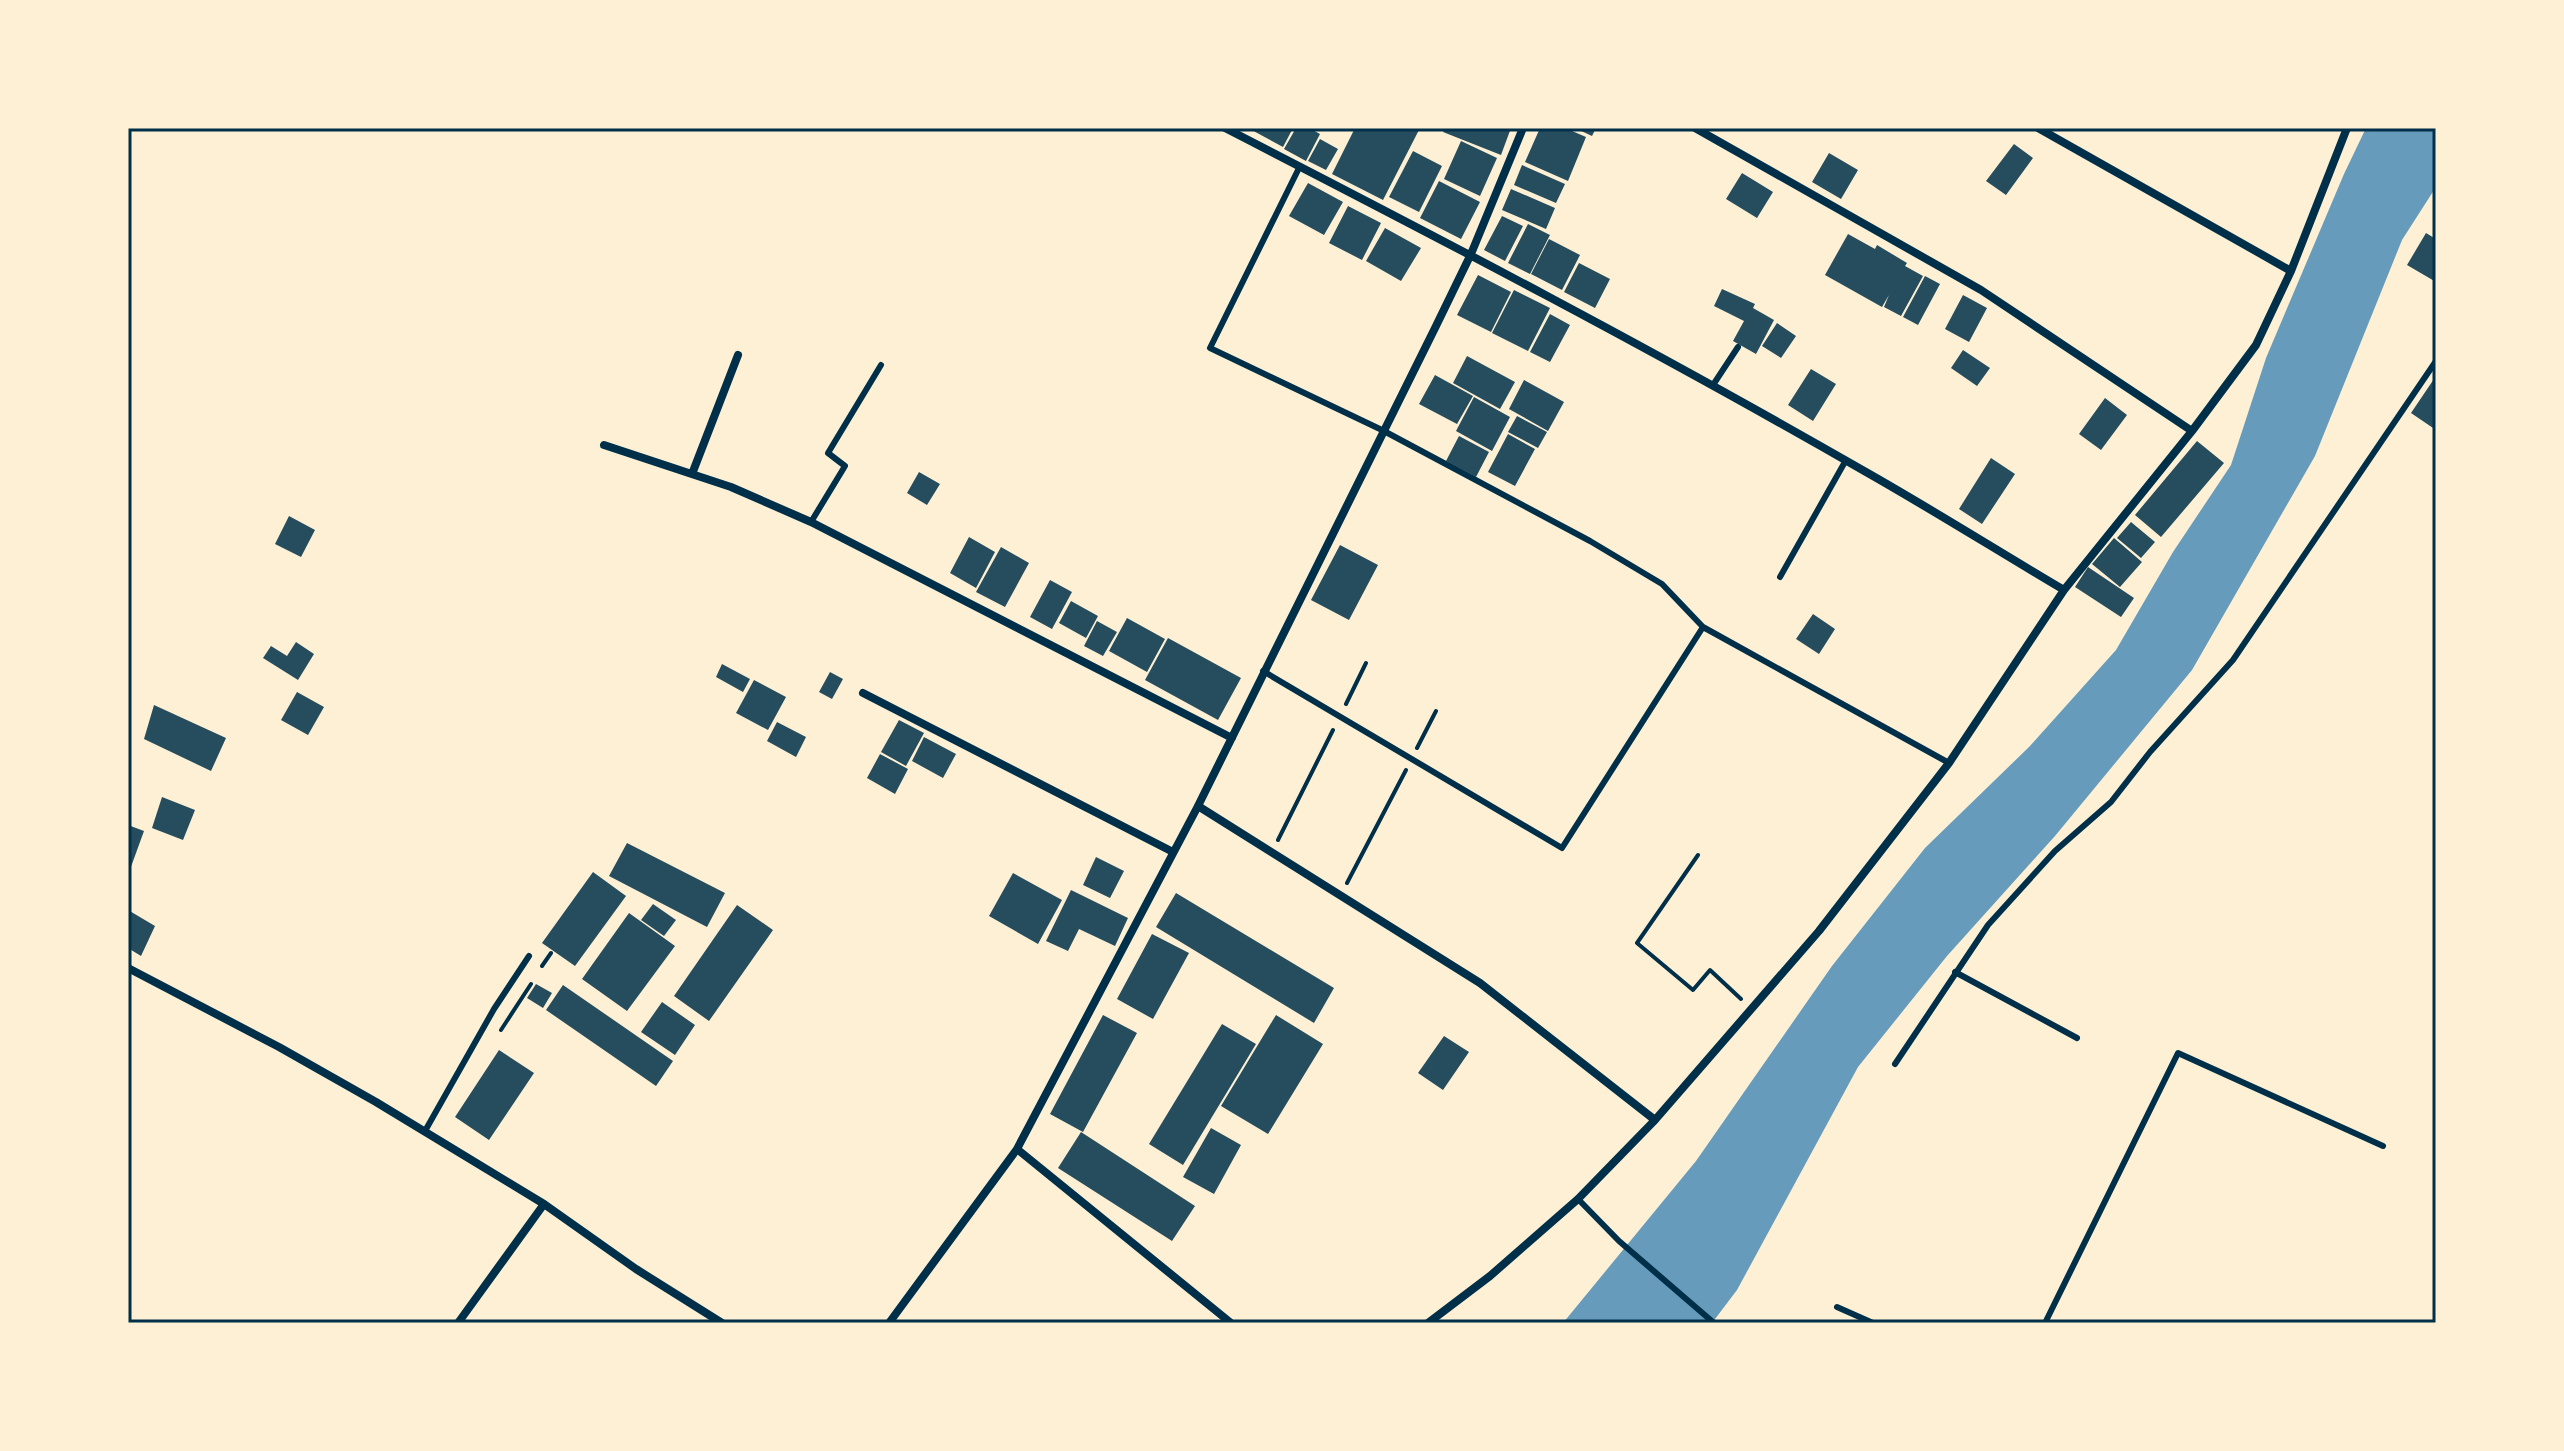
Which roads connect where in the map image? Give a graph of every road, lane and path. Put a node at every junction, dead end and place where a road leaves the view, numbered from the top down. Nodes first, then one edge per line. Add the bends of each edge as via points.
1 (1225, 128) edge
2 (1523, 128) edge
3 (1695, 128) edge
4 (2038, 128) edge
5 (2347, 128) edge
6 (1300, 166) junction
7 (1471, 254) junction
8 (2291, 271) junction
9 (1738, 347) dead end
10 (738, 355) dead end
11 (2436, 361) edge
12 (881, 365) dead end
13 (1713, 385) junction
14 (1382, 430) junction
15 (2192, 431) junction
16 (604, 445) dead end
17 (1846, 460) junction
18 (692, 474) junction
19 (811, 522) junction
20 (1780, 577) dead end
21 (2064, 590) junction
22 (1703, 627) junction
23 (1366, 663) dead end
24 (1263, 671) junction
25 (863, 693) dead end
26 (1436, 711) dead end
27 (1339, 717) junction
28 (1232, 738) junction
29 (1412, 760) junction
30 (1949, 763) junction
31 (1198, 806) junction
32 (1173, 852) junction
33 (1272, 852) junction
34 (1698, 855) dead end
35 (1340, 895) junction
36 (551, 953) dead end
37 (529, 956) dead end
38 (128, 968) edge
39 (1955, 972) junction
40 (1752, 1009) junction
41 (498, 1035) dead end
42 (2077, 1038) dead end
43 (1895, 1064) dead end
44 (1655, 1120) junction
45 (425, 1131) junction
46 (2383, 1146) dead end
47 (1017, 1149) junction
48 (1578, 1199) junction
49 (544, 1204) junction
50 (1837, 1307) dead end
51 (716, 1322) edge
52 (458, 1323) edge
53 (889, 1323) edge
54 (1231, 1323) edge
55 (1428, 1323) edge
56 (1714, 1323) edge
57 (1873, 1323) edge
58 (2045, 1323) edge

1 - 6 street
2 - 7 street
3 - 15 street via 1981,290
4 - 8 street
5 - 8 street
6 - 7 street
6 - 14 lane via 1210,348
7 - 13 street
7 - 14 street
8 - 15 street via 2256,345
9 - 13 lane
10 - 18 street
11 - 39 lane via 2233,660 2111,802 2055,851 1988,925
12 - 19 lane via 828,453 845,466
13 - 17 street
14 - 22 lane via 1662,584
14 - 24 street
15 - 21 street
16 - 18 street
17 - 20 lane
17 - 21 street
18 - 19 street
19 - 28 street
21 - 30 street
22 - 29 lane via 1562,848
22 - 30 lane
23 - 27 path
24 - 27 lane
24 - 28 street
25 - 32 street
26 - 29 path
27 - 29 lane
27 - 33 path
28 - 31 street
29 - 35 path
30 - 40 street
31 - 32 street
31 - 33 street
32 - 47 street
33 - 35 street
34 - 40 path via 1637,943 1693,990 1710,970
35 - 44 street via 1480,983
36 - 41 path
37 - 45 lane
38 - 45 street
39 - 42 lane
39 - 43 lane
40 - 44 street
44 - 48 street
45 - 49 street
46 - 58 lane via 2178,1053
47 - 53 street
47 - 54 street
48 - 55 street
48 - 56 lane
49 - 51 street
49 - 52 street
50 - 57 lane

